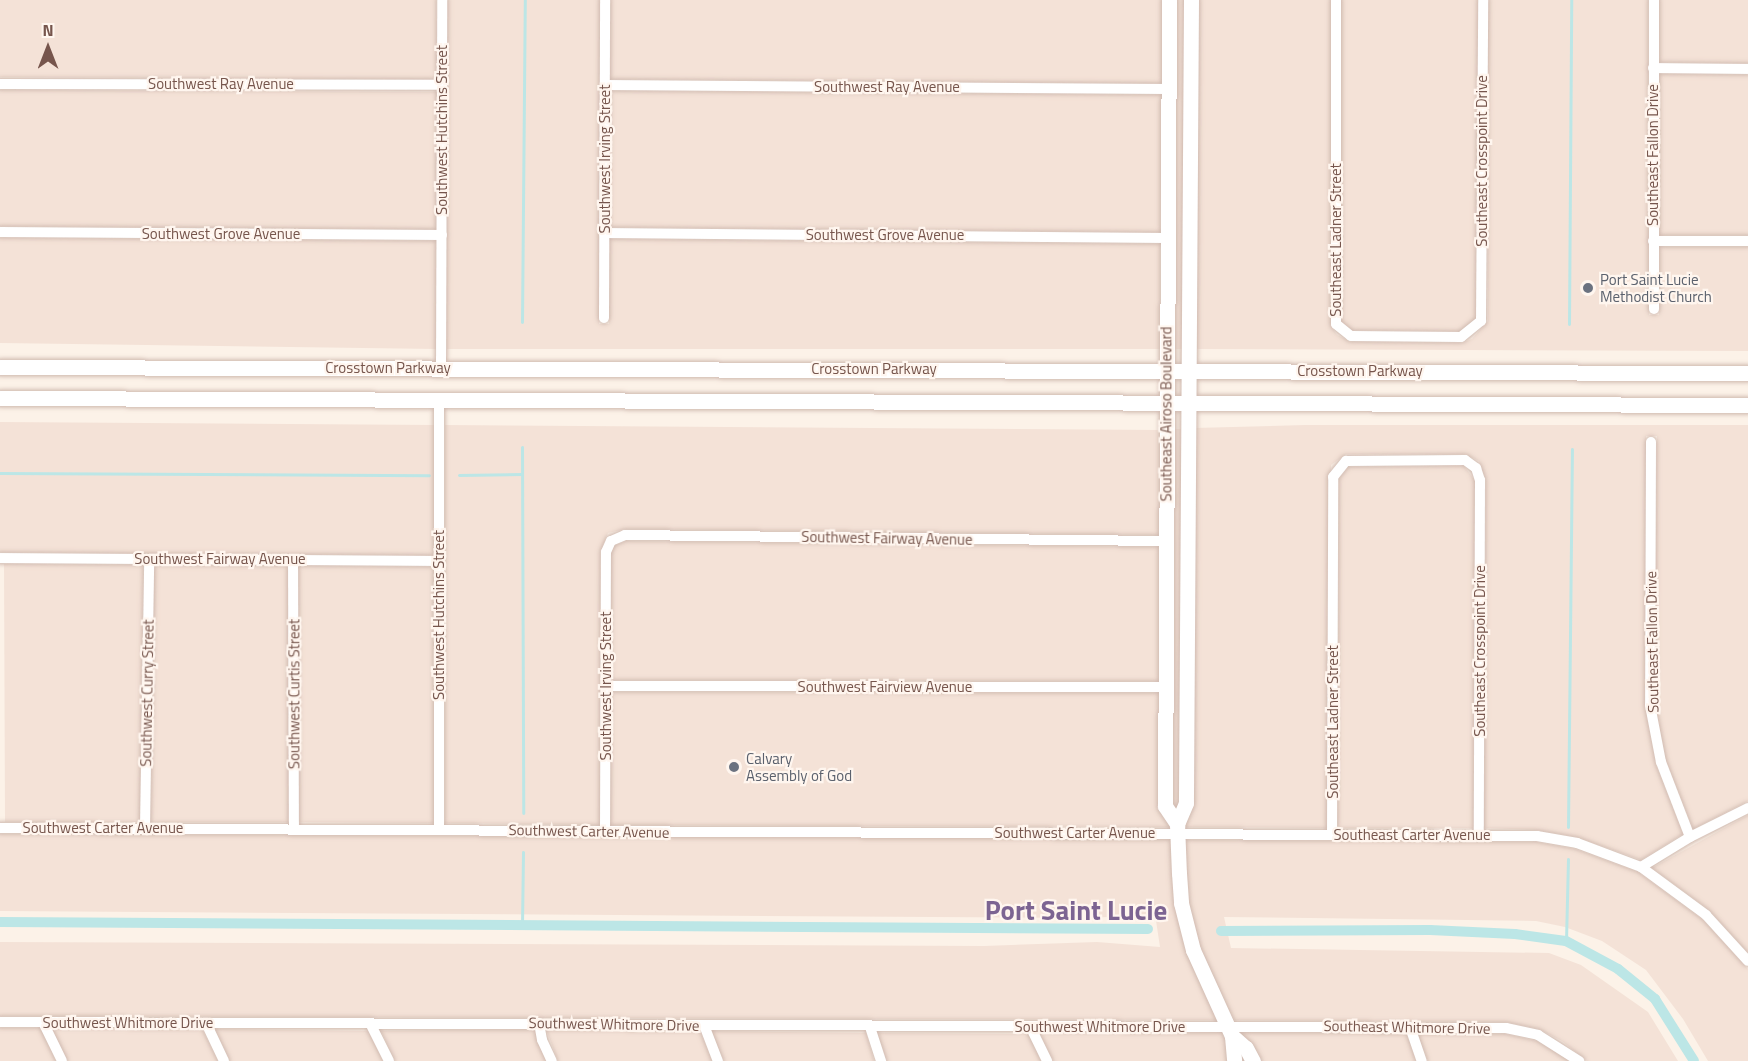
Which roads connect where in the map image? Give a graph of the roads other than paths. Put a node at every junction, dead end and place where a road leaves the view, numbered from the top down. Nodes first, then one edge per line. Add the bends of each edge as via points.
1 (442, 0) edge
2 (605, 0) edge
3 (1169, 0) edge
4 (1191, 0) edge
5 (1336, 0) edge
6 (1483, 0) edge
7 (1654, 0) edge
8 (1653, 68) junction
9 (1748, 69) edge
10 (0, 84) edge
11 (605, 85) junction
12 (442, 86) junction
13 (1168, 89) junction
14 (0, 232) edge
15 (604, 233) junction
16 (442, 235) junction
17 (1166, 238) junction
18 (1653, 241) junction
19 (1748, 241) edge
20 (1654, 309) dead end
21 (604, 318) dead end
22 (1481, 321) joint
23 (0, 367) edge
24 (441, 368) junction
25 (1166, 370) junction
26 (1189, 371) junction
27 (1748, 373) edge
28 (0, 398) edge
29 (440, 400) junction
30 (1166, 403) junction
31 (1189, 403) junction
32 (1748, 405) edge
33 (1651, 442) dead end
34 (1476, 468) joint
35 (610, 541) joint
36 (1166, 541) junction
37 (0, 558) edge
38 (149, 559) junction
39 (294, 560) junction
40 (439, 561) junction
41 (606, 686) junction
42 (1165, 687) junction
43 (1748, 808) edge
44 (0, 828) edge
45 (145, 828) junction
46 (294, 828) junction
47 (439, 829) junction
48 (1177, 829) junction
49 (605, 831) junction
50 (1332, 834) junction
51 (1479, 834) junction
52 (1690, 837) junction
53 (1641, 867) junction
54 (1748, 961) edge
55 (0, 1022) edge
56 (43, 1022) junction
57 (206, 1023) junction
58 (539, 1023) junction
59 (372, 1025) junction
60 (704, 1025) junction
61 (870, 1027) junction
62 (1410, 1027) junction
63 (1031, 1028) junction
64 (1229, 1031) junction
65 (62, 1061) edge
66 (224, 1061) edge
67 (389, 1061) edge
68 (552, 1061) edge
69 (718, 1061) edge
70 (881, 1061) edge
71 (1047, 1061) edge
72 (1234, 1061) edge
73 (1254, 1061) edge
74 (1422, 1061) edge
75 (1579, 1061) edge

1 - 12 street, Southwest Hutchins Street
2 - 11 street, Southwest Irving Street
3 - 13 main road, Southeast Airoso Boulevard
4 - 26 main road, Southeast Airoso Boulevard
5 - 22 street, Southeast Ladner Street via 1336,324 1351,336 1461,337
6 - 22 street, Southeast Crosspoint Drive
7 - 8 street, Southeast Fallon Drive
8 - 9 street
8 - 18 street, Southeast Fallon Drive
10 - 12 street, Southwest Ray Avenue
11 - 13 street, Southwest Ray Avenue
11 - 15 street, Southwest Irving Street
12 - 16 street, Southwest Hutchins Street
13 - 17 main road, Southeast Airoso Boulevard
14 - 16 street, Southwest Grove Avenue
15 - 17 street, Southwest Grove Avenue
15 - 21 street, Southwest Irving Street
16 - 24 street, Southwest Hutchins Street
17 - 25 main road, Southeast Airoso Boulevard
18 - 19 street
18 - 20 street, Southeast Fallon Drive
23 - 24 main road, Crosstown Parkway
24 - 25 main road, Crosstown Parkway
25 - 26 main road, Crosstown Parkway
25 - 30 main road, Southeast Airoso Boulevard
26 - 27 main road, Crosstown Parkway
26 - 31 main road, Southeast Airoso Boulevard
28 - 29 main road
29 - 30 main road
29 - 40 street, Southwest Hutchins Street
30 - 31 main road
30 - 36 main road, Southeast Airoso Boulevard
31 - 32 main road
31 - 48 main road, Southeast Airoso Boulevard via 1186,803
33 - 52 street, Southeast Fallon Drive via 1650,705 1661,762
34 - 50 street, Southeast Ladner Street via 1465,460 1346,460 1333,477
34 - 51 street, Southeast Crosspoint Drive via 1480,480
35 - 36 street, Southwest Fairway Avenue via 625,535
35 - 41 street, Southwest Irving Street via 606,552
36 - 42 main road, Southeast Airoso Boulevard
37 - 38 street, Southwest Fairway Avenue
38 - 39 street, Southwest Fairway Avenue
38 - 45 street, Southwest Curry Street
39 - 40 street, Southwest Fairway Avenue
39 - 46 street, Southwest Curtis Street
40 - 47 street, Southwest Hutchins Street
41 - 42 street, Southwest Fairview Avenue
41 - 49 street, Southwest Irving Street
42 - 48 main road, Southeast Airoso Boulevard via 1165,806
43 - 52 street
44 - 45 street, Southwest Carter Avenue
45 - 46 street, Southwest Carter Avenue
46 - 47 street, Southwest Carter Avenue
47 - 49 street, Southwest Carter Avenue
48 - 49 street, Southwest Carter Avenue
48 - 50 street, Southeast Carter Avenue
48 - 64 main road, Southeast Airoso Boulevard via 1184,915 1193,950
50 - 51 street, Southeast Carter Avenue
51 - 53 street, Southeast Carter Avenue via 1537,836 1576,843
52 - 53 street
53 - 54 street via 1706,915
55 - 56 street, Southwest Whitmore Drive
56 - 57 street, Southwest Whitmore Drive
56 - 65 street
57 - 59 street, Southwest Whitmore Drive
57 - 66 street
58 - 59 street, Southwest Whitmore Drive
58 - 60 street, Southwest Whitmore Drive
58 - 68 street
59 - 67 street
60 - 61 street, Southwest Whitmore Drive
60 - 69 street
61 - 63 street, Southwest Whitmore Drive
61 - 70 street
62 - 64 street, Southeast Whitmore Drive
62 - 74 street
62 - 75 street, Southeast Whitmore Drive via 1506,1028 1538,1035
63 - 64 street, Southwest Whitmore Drive
63 - 71 street
64 - 72 main road, Southeast Airoso Boulevard
64 - 73 main road, Southeast Airoso Boulevard

